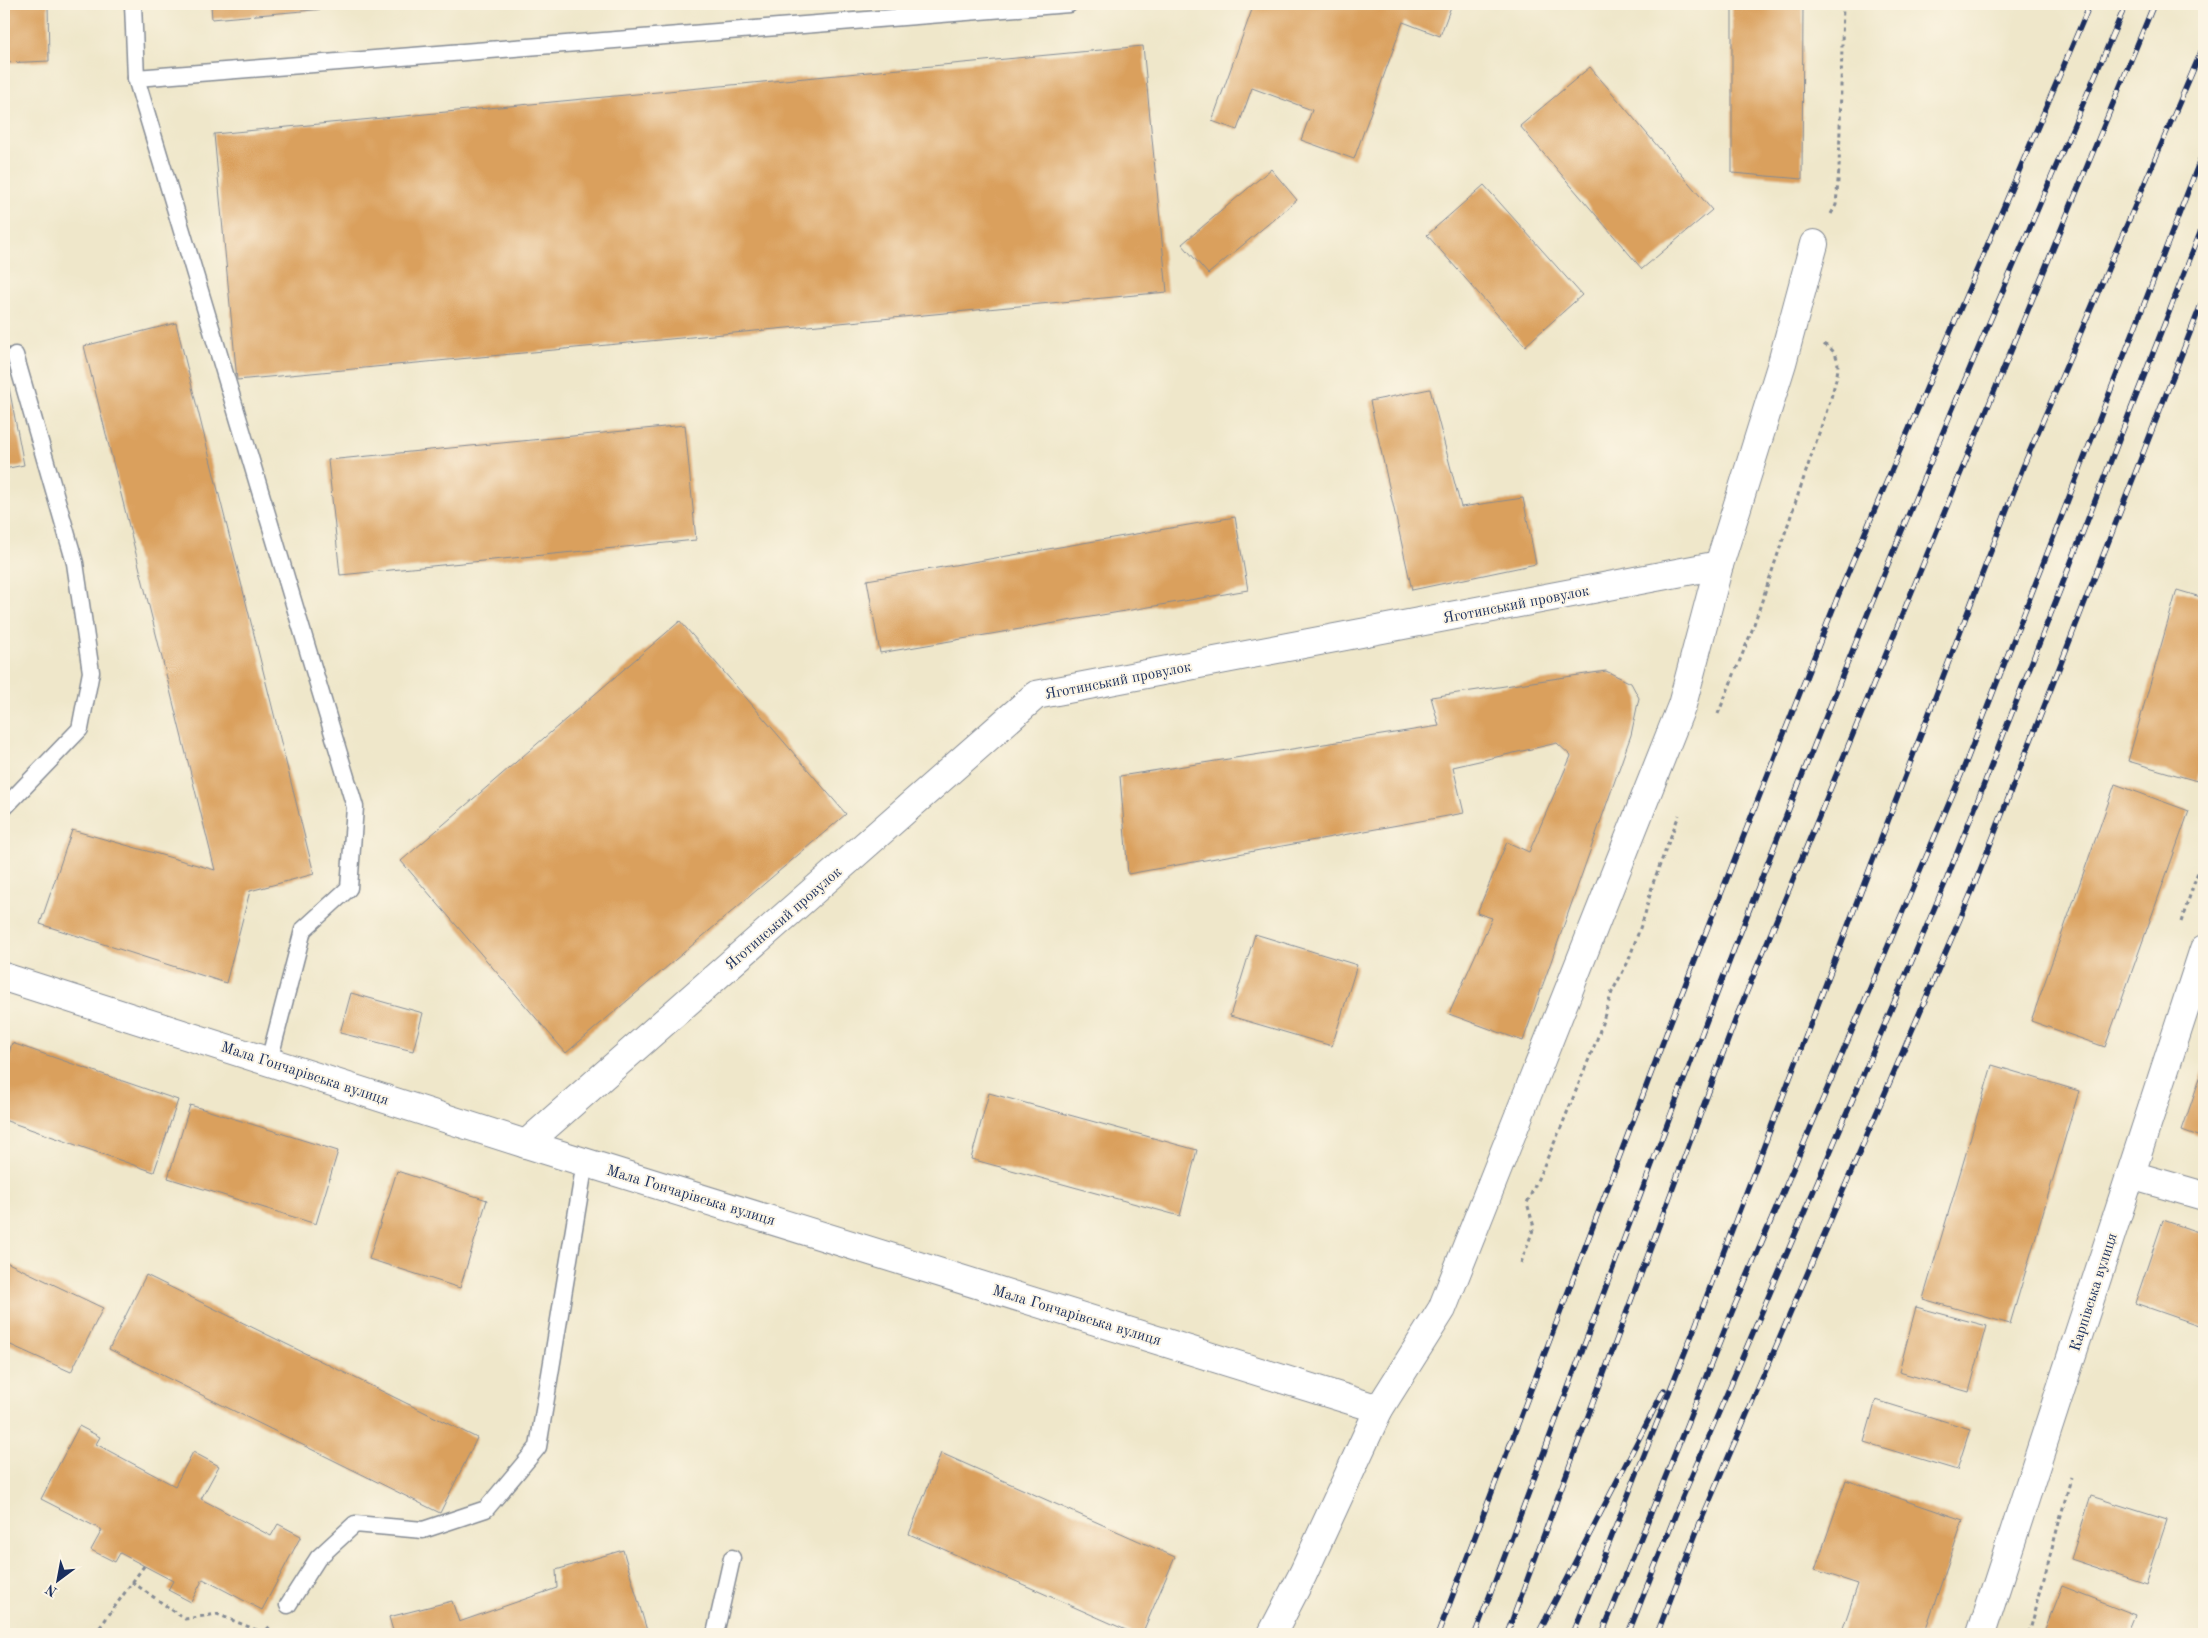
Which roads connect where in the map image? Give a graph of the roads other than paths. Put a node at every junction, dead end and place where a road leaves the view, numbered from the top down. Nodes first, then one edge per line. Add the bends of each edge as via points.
1 (133, 4) edge
2 (1069, 4) edge
3 (136, 78) junction
4 (1814, 244) road end
5 (15, 355) dead end
6 (1720, 565) junction
7 (4, 808) edge
8 (2204, 950) edge
9 (4, 977) edge
10 (269, 1061) junction
11 (526, 1144) junction
12 (585, 1162) junction
13 (2130, 1175) junction
14 (2204, 1196) edge
15 (1379, 1409) junction
16 (732, 1558) dead end
17 (288, 1605) road end
18 (715, 1634) edge
19 (1272, 1634) edge
20 (1981, 1634) edge

1 - 3 lane
2 - 3 lane
3 - 10 lane via 355,807 349,888 302,930
4 - 6 street via 1782,363
5 - 7 lane via 75,563 91,672 80,729
6 - 11 street, Яготинський провулок via 1036,695
6 - 15 street via 1682,705 1442,1309
8 - 13 street, Карпівська вулиця
9 - 10 street, Мала Гончарівська вулиця
10 - 11 street, Мала Гончарівська вулиця
11 - 12 street, Мала Гончарівська вулиця
12 - 15 street, Мала Гончарівська вулиця
12 - 17 lane via 538,1447 486,1509 423,1530 355,1524 318,1558
13 - 14 street
13 - 20 street, Карпівська вулиця
15 - 19 street
16 - 18 lane

